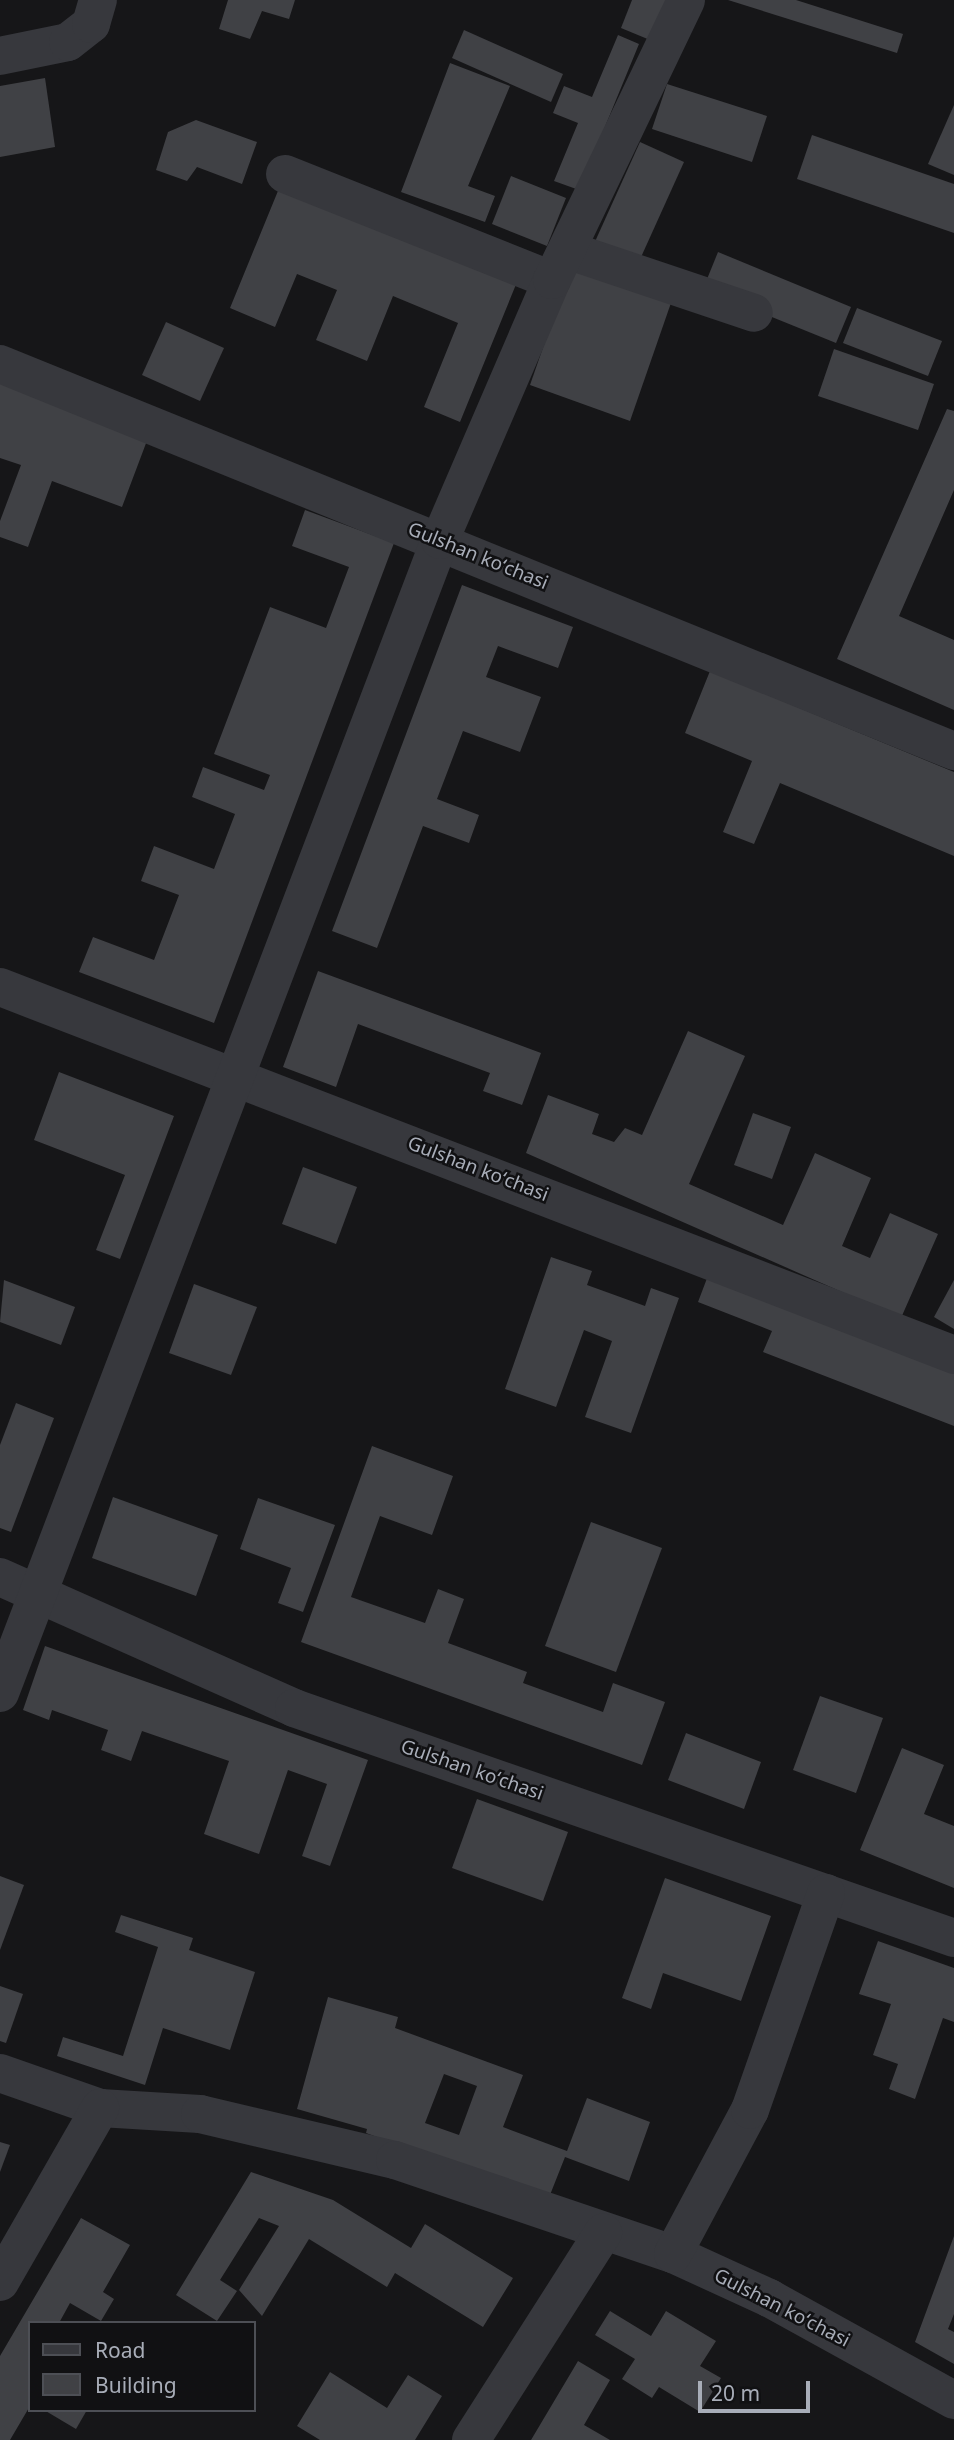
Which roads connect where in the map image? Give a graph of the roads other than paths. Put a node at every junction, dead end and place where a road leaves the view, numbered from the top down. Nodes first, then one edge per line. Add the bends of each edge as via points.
1 (98, 0) edge
2 (686, 0) edge
3 (0, 55) edge
4 (285, 174) dead end
5 (559, 265) junction
6 (754, 313) dead end
7 (0, 363) edge
8 (440, 540) junction
9 (954, 751) edge
10 (0, 987) edge
11 (233, 1074) junction
12 (954, 1354) edge
13 (0, 1577) edge
14 (41, 1593) junction
15 (0, 1693) edge
16 (826, 1893) junction
17 (954, 1938) edge
18 (0, 2073) edge
19 (100, 2108) junction
20 (603, 2233) junction
21 (673, 2254) junction
22 (0, 2282) edge
23 (954, 2400) edge
24 (471, 2440) edge

1 - 3 street via 91,24 68,42
2 - 5 street
4 - 5 street
5 - 6 street
5 - 8 street
7 - 8 street, Gulshan koʻchasi
8 - 9 street, Gulshan koʻchasi
8 - 11 street
10 - 11 street, Gulshan koʻchasi
11 - 12 street, Gulshan koʻchasi
11 - 14 street
13 - 14 street, Gulshan koʻchasi
14 - 15 street
14 - 16 street, Gulshan koʻchasi via 294,1707
16 - 17 street, Gulshan koʻchasi
16 - 21 street via 750,2110
18 - 19 street, Gulshan koʻchasi
19 - 20 street, Gulshan koʻchasi via 200,2115 395,2160
19 - 22 street
20 - 21 street, Gulshan koʻchasi
20 - 24 street
21 - 23 street, Gulshan koʻchasi via 769,2298

